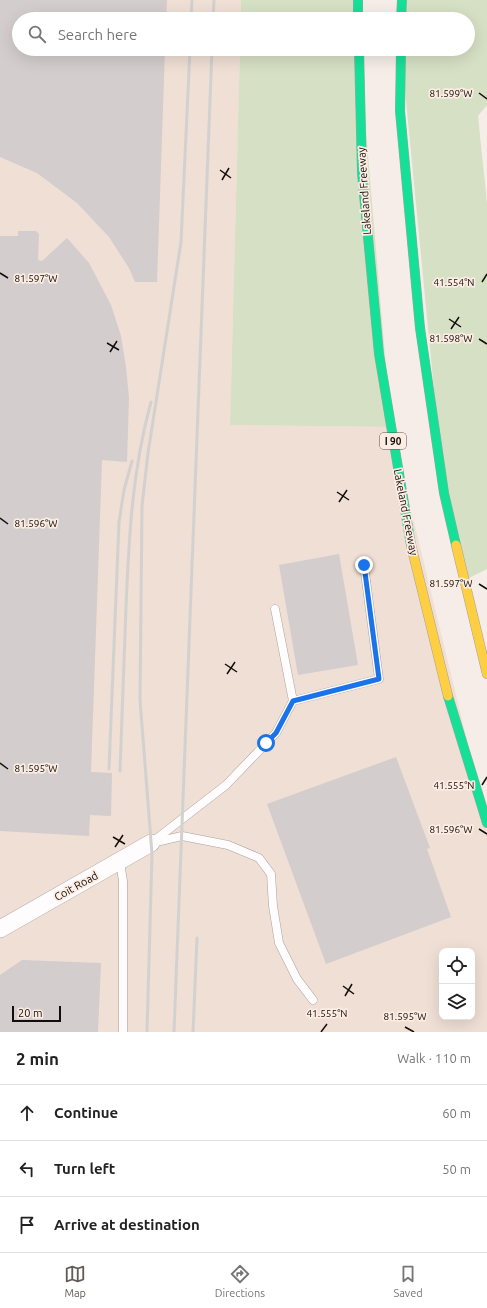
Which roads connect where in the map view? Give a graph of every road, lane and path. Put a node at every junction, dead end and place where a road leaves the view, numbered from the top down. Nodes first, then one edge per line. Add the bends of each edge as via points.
1 (354, 0) edge
2 (358, 0) edge
3 (402, 0) edge
4 (357, 12) edge
5 (358, 12) edge
6 (401, 12) edge
7 (359, 56) edge
8 (401, 56) edge
9 (364, 565) dead end
10 (275, 608) dead end
11 (487, 674) edge
12 (293, 701) junction
13 (487, 823) edge
14 (151, 843) junction
15 (120, 862) junction
16 (0, 929) edge
17 (313, 1000) dead end
18 (123, 1032) edge

1 - 4 highway
2 - 5 highway
3 - 6 highway
7 - 13 highway, Lakeland Freeway / I 90 via 362,172 378,354 405,512 451,710
8 - 11 highway via 400,111 420,328 444,493
9 - 12 lane via 379,679
10 - 12 lane
12 - 14 lane via 276,733 226,785
14 - 15 street, Coit Road
14 - 17 lane via 182,836 228,845 259,858 271,874 279,944 297,979
15 - 16 street, Coit Road
15 - 18 lane via 123,881

